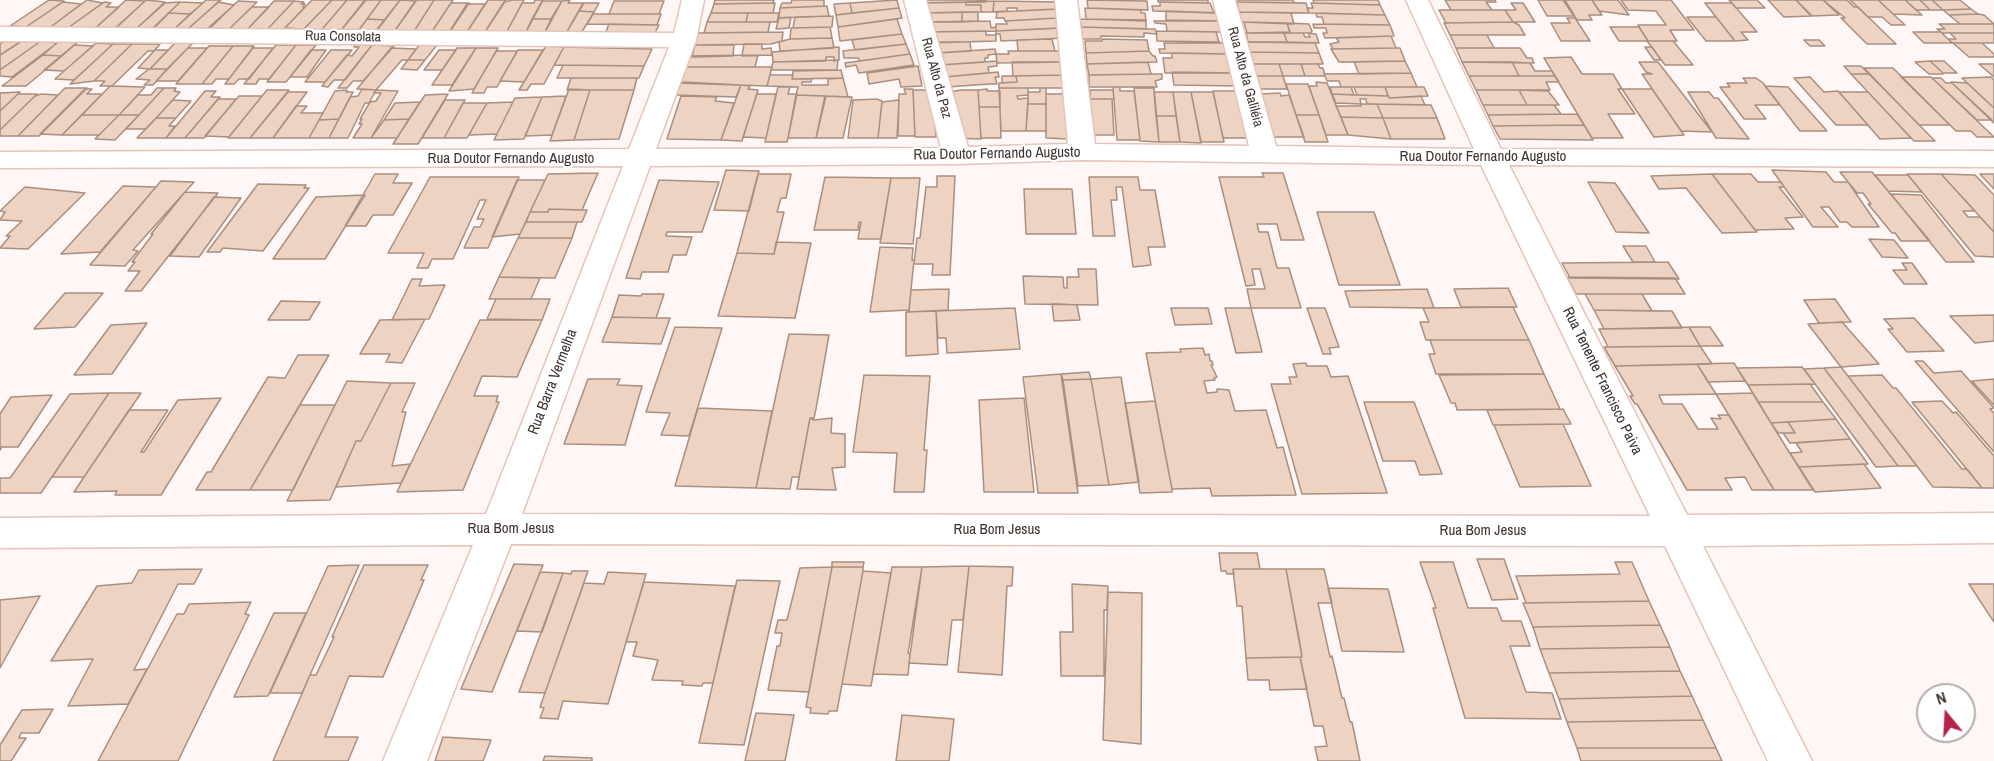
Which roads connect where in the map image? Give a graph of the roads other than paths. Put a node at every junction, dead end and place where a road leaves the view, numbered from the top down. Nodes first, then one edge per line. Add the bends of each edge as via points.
1 (693, 0) edge
2 (915, 0) edge
3 (1066, 0) edge
4 (1224, 0) edge
5 (1417, 0) edge
6 (2, 34) dead end
7 (684, 40) junction
8 (1082, 152) junction
9 (1265, 155) junction
10 (957, 156) junction
11 (1491, 157) junction
12 (637, 159) junction
13 (1994, 159) edge
14 (0, 160) edge
15 (1994, 528) edge
16 (498, 529) junction
17 (1676, 531) junction
18 (0, 533) edge
19 (405, 761) edge
20 (1790, 761) edge

1 - 7 street, Rua Barra Vermelha
2 - 10 street, Rua Alto da Paz
3 - 8 street
4 - 9 street, Rua Alto da Galiléia
5 - 11 street, Rua Tenente Francisco Paiva
6 - 7 street, Rua Consolata
7 - 12 street, Rua Barra Vermelha
8 - 9 street, Rua Doutor Fernando Augusto
8 - 10 street, Rua Doutor Fernando Augusto
9 - 11 street, Rua Doutor Fernando Augusto
10 - 12 street, Rua Doutor Fernando Augusto
11 - 13 street, Rua Doutor Fernando Augusto
11 - 17 street, Rua Tenente Francisco Paiva
12 - 14 street, Rua Doutor Fernando Augusto
12 - 16 street, Rua Barra Vermelha
15 - 17 street, Rua Bom Jesus
16 - 17 street, Rua Bom Jesus
16 - 18 street, Rua Bom Jesus
16 - 19 street, Rua Barra Vermelha
17 - 20 street, Rua Tenente Francisco Paiva

